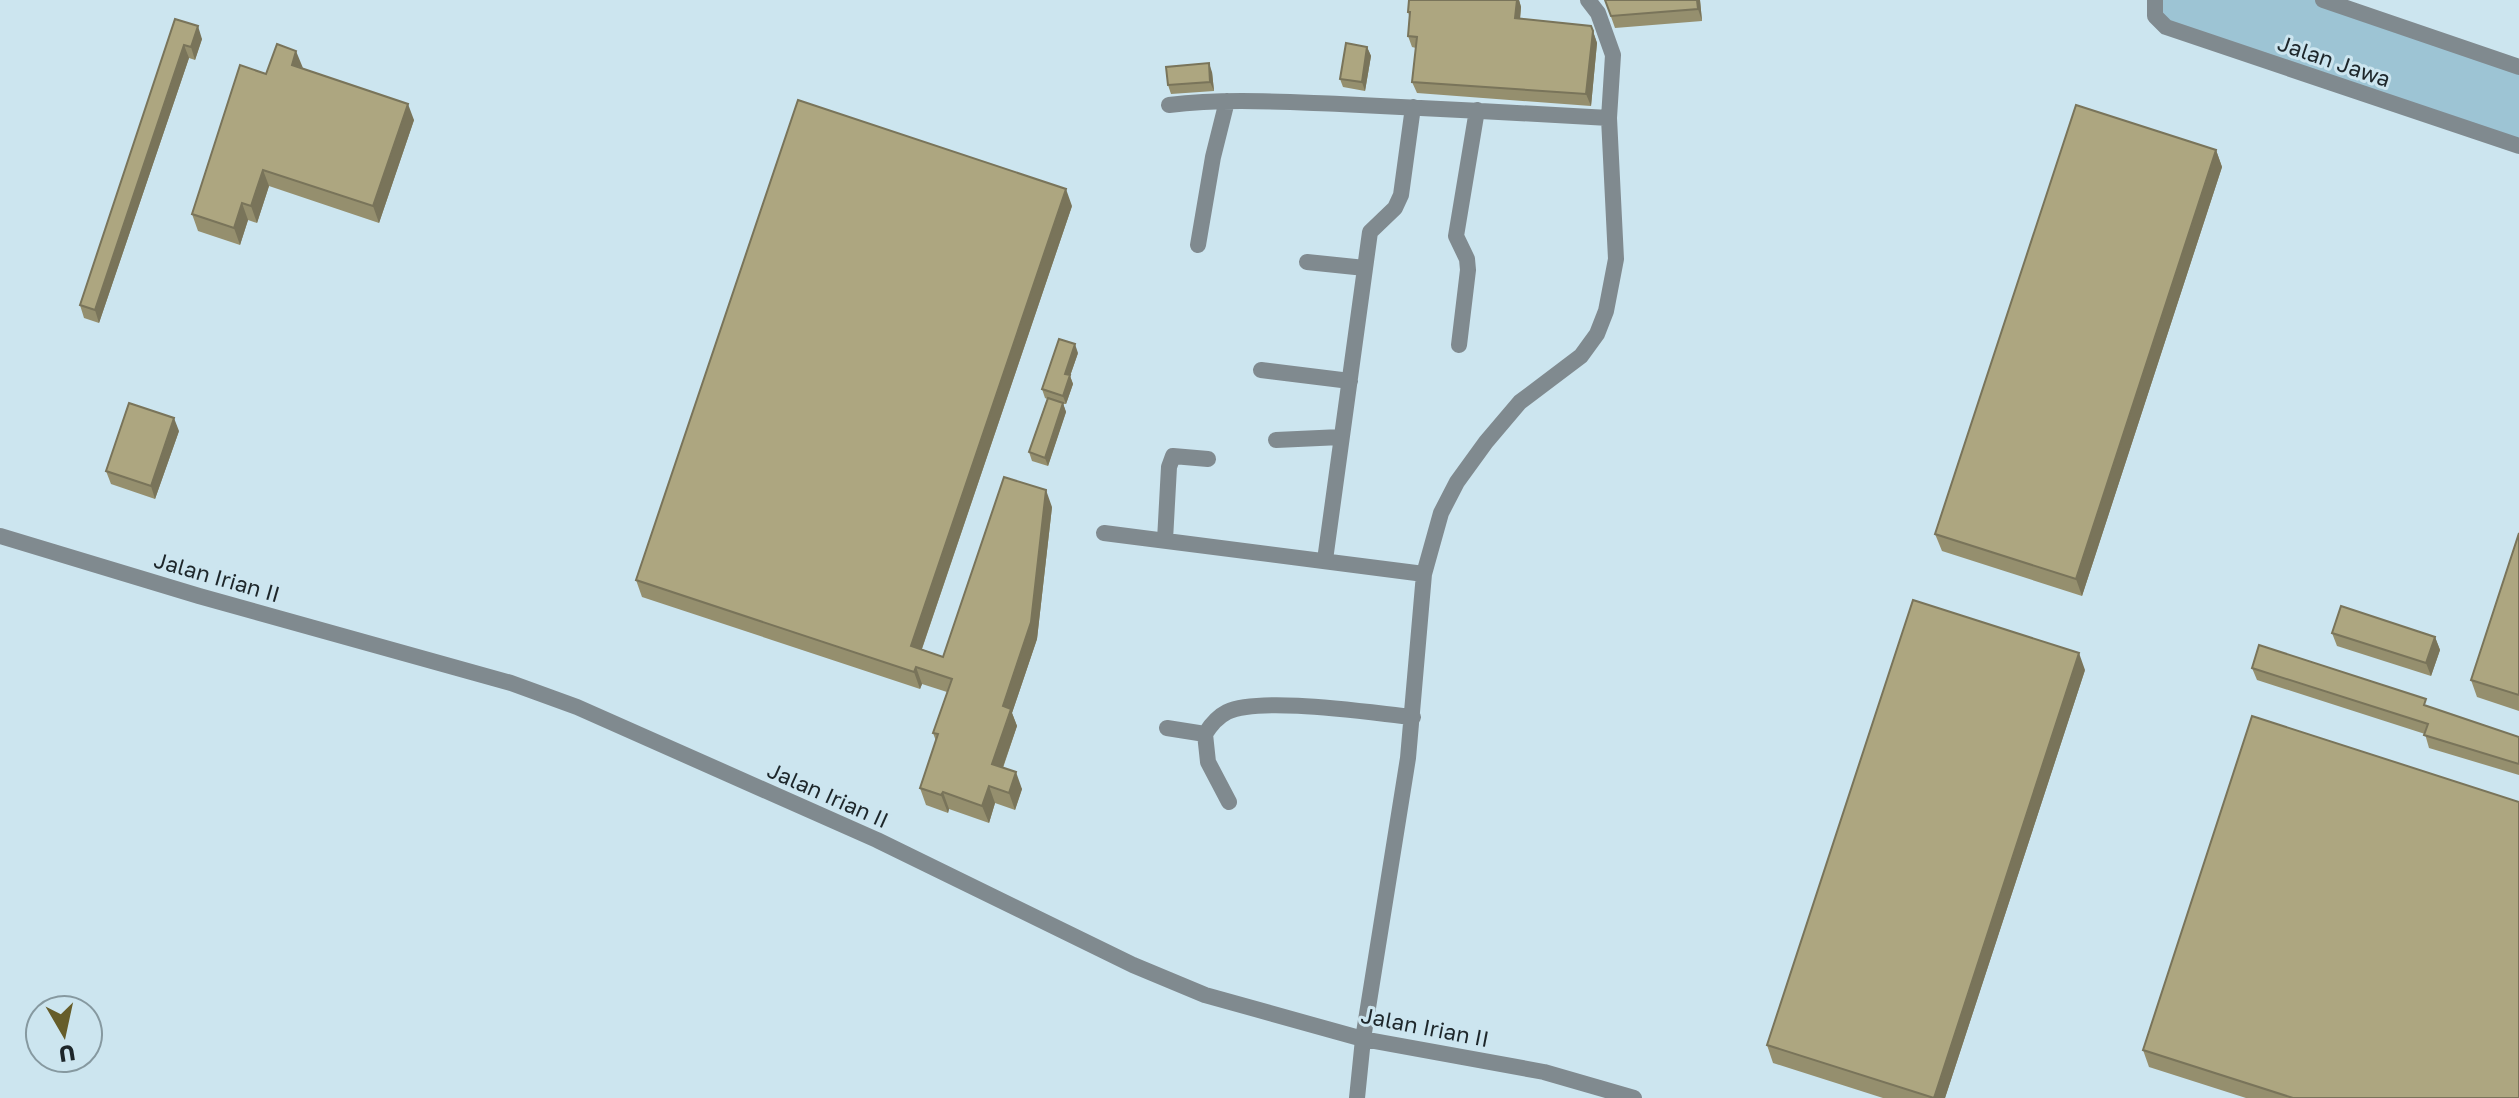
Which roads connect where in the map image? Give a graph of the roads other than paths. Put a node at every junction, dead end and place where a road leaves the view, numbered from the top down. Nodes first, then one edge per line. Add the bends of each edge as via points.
1 (1588, 0) edge
2 (2155, 0) edge
3 (2323, 0) edge
4 (2519, 67) edge
5 (1227, 101) junction
6 (1169, 105) dead end
7 (1413, 107) junction
8 (1477, 110) junction
9 (1609, 118) junction
10 (2519, 146) edge
11 (1198, 245) dead end
12 (1307, 262) dead end
13 (1365, 268) junction
14 (1459, 345) dead end
15 (1261, 370) dead end
16 (1350, 381) junction
17 (1341, 437) junction
18 (1276, 440) dead end
19 (1208, 459) dead end
20 (1104, 533) dead end
21 (0, 536) edge
22 (1165, 540) junction
23 (1325, 560) junction
24 (1424, 574) junction
25 (1413, 717) junction
26 (1167, 728) dead end
27 (1205, 734) junction
28 (1229, 802) dead end
29 (1363, 1039) junction
30 (1357, 1098) edge
31 (1634, 1098) edge

1 - 9 street via 1613,55
2 - 10 street, Jalan Jawa via 2155,16 2166,27
3 - 4 street
5 - 6 street
5 - 7 street
5 - 11 street
7 - 8 street
7 - 13 street via 1401,195 1370,232
8 - 9 street
8 - 14 street via 1456,236 1468,270
9 - 24 street via 1616,259 1597,334 1581,356 1520,402 1457,482 1441,513
12 - 13 street
13 - 16 street
15 - 16 street
16 - 17 street
17 - 18 street
17 - 23 street
19 - 22 street via 1173,456
20 - 22 street
21 - 29 street, Jalan Irian II via 511,683 577,707 877,840 1133,965 1205,995
22 - 23 street
23 - 24 street
24 - 25 street
25 - 27 street via 1250,706 1227,712
25 - 29 street
26 - 27 street
27 - 28 street via 1208,762
29 - 30 street
29 - 31 street, Jalan Irian II via 1544,1072

